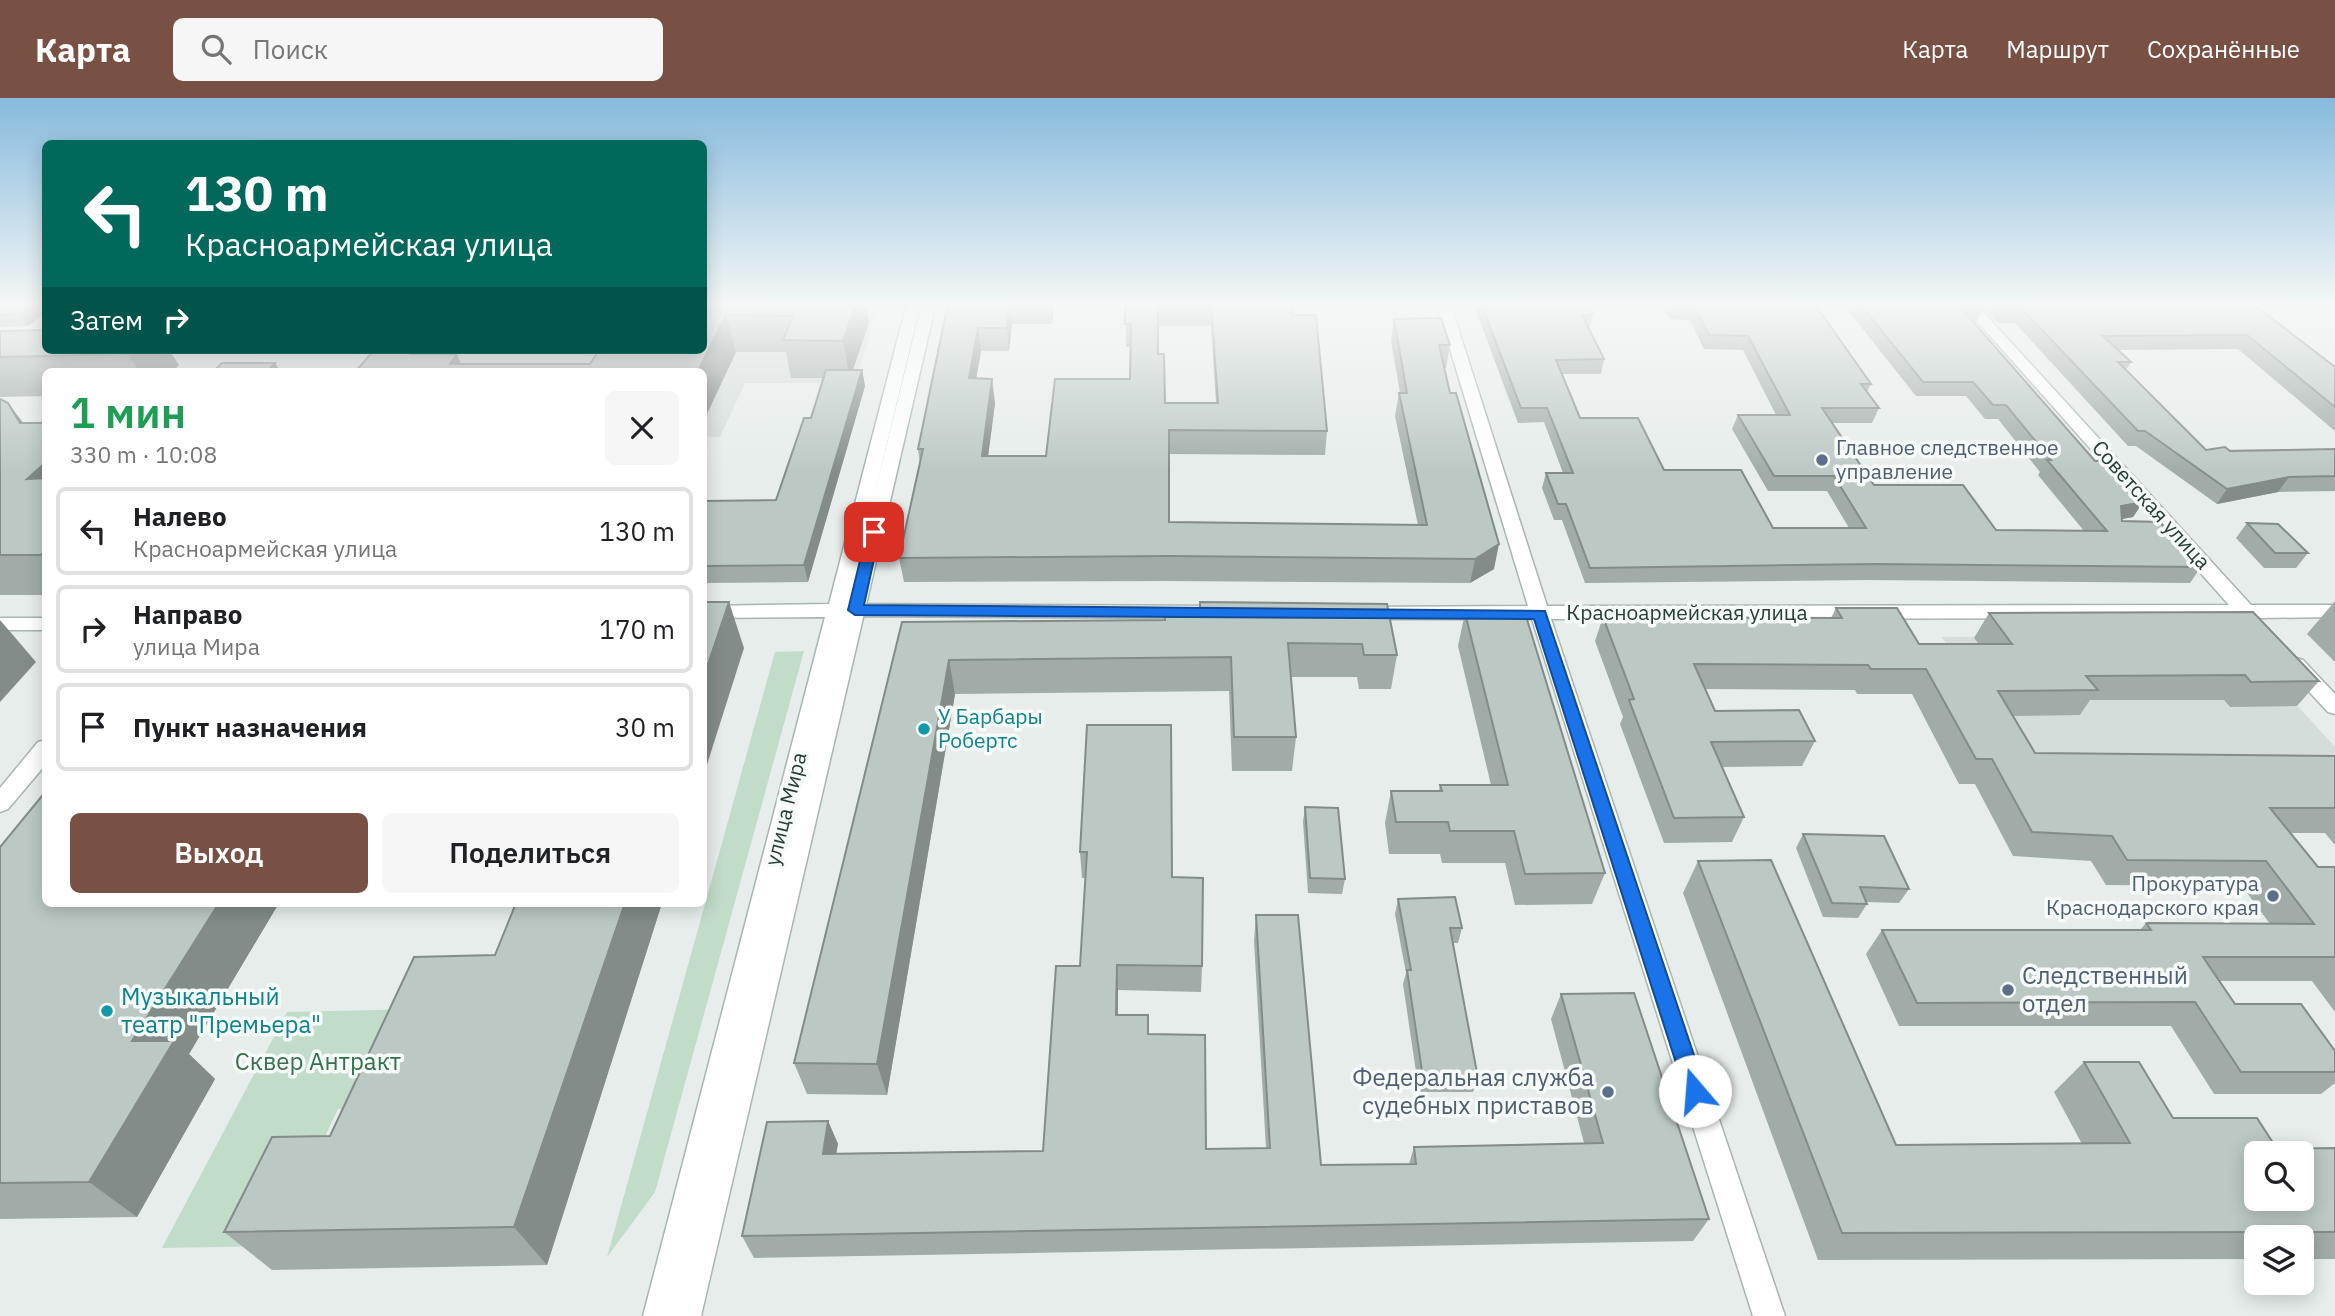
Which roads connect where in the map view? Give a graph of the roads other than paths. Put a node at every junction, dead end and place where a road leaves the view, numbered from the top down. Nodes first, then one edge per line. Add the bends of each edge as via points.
1 (901, 360) edge
2 (913, 360) edge
3 (1461, 360) edge
4 (2019, 360) edge
5 (845, 610) junction
6 (2246, 611) junction
7 (2335, 611) edge
8 (707, 612) edge
9 (1248, 612) edge
10 (1346, 613) edge
11 (1540, 614) junction
12 (0, 624) edge
13 (42, 624) edge
14 (2264, 630) edge
15 (2282, 650) edge
16 (2335, 707) edge
17 (42, 753) edge
18 (0, 803) edge
19 (659, 1316) edge
20 (685, 1316) edge
21 (1769, 1316) edge

1 - 5 street, улица Мира
2 - 5 street, улица Мира
3 - 11 street
4 - 6 street, Советская улица
5 - 8 street
5 - 9 street
5 - 19 street, улица Мира
5 - 20 street, улица Мира
6 - 7 street, Красноармейская улица
6 - 11 street, Красноармейская улица
6 - 14 street, Советская улица
10 - 11 street, Красноармейская улица
11 - 21 street
12 - 13 street
15 - 16 street
17 - 18 street

